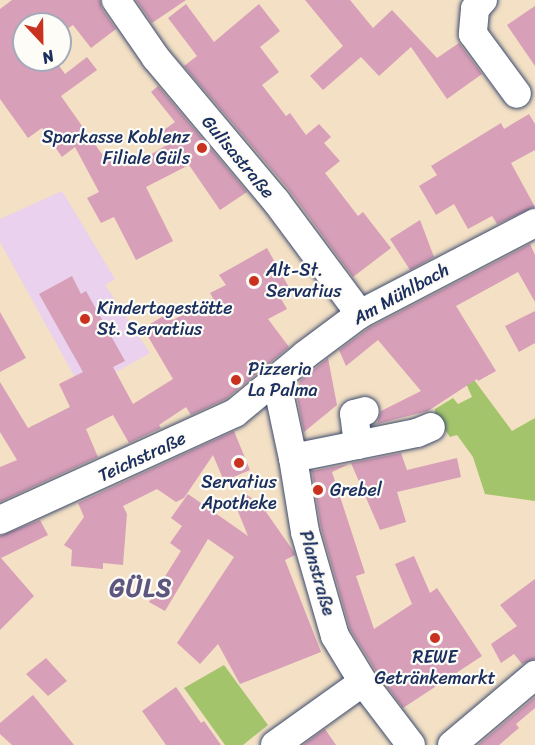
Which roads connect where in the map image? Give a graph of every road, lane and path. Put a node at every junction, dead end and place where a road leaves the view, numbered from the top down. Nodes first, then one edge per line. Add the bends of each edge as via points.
1 (116, 0) edge
2 (483, 0) edge
3 (517, 94) dead end
4 (535, 223) edge
5 (360, 314) junction
6 (276, 379) junction
7 (365, 411) dead end
8 (431, 428) dead end
9 (358, 445) junction
10 (293, 458) junction
11 (0, 520) edge
12 (535, 675) edge
13 (363, 682) junction
14 (275, 745) edge
15 (411, 745) edge
16 (452, 745) edge

1 - 5 street, Gulisastraße via 156,58 276,201
2 - 3 street via 474,9 473,34
4 - 5 street, Am Mühlbach
5 - 6 street, Am Mühlbach
6 - 10 street, Planstraße
6 - 11 street, Teichstraße via 235,413
7 - 9 street via 354,414
8 - 9 street
9 - 10 street
10 - 13 street, Planstraße via 305,532 335,636
12 - 16 street
13 - 14 street
13 - 15 street, Planstraße

